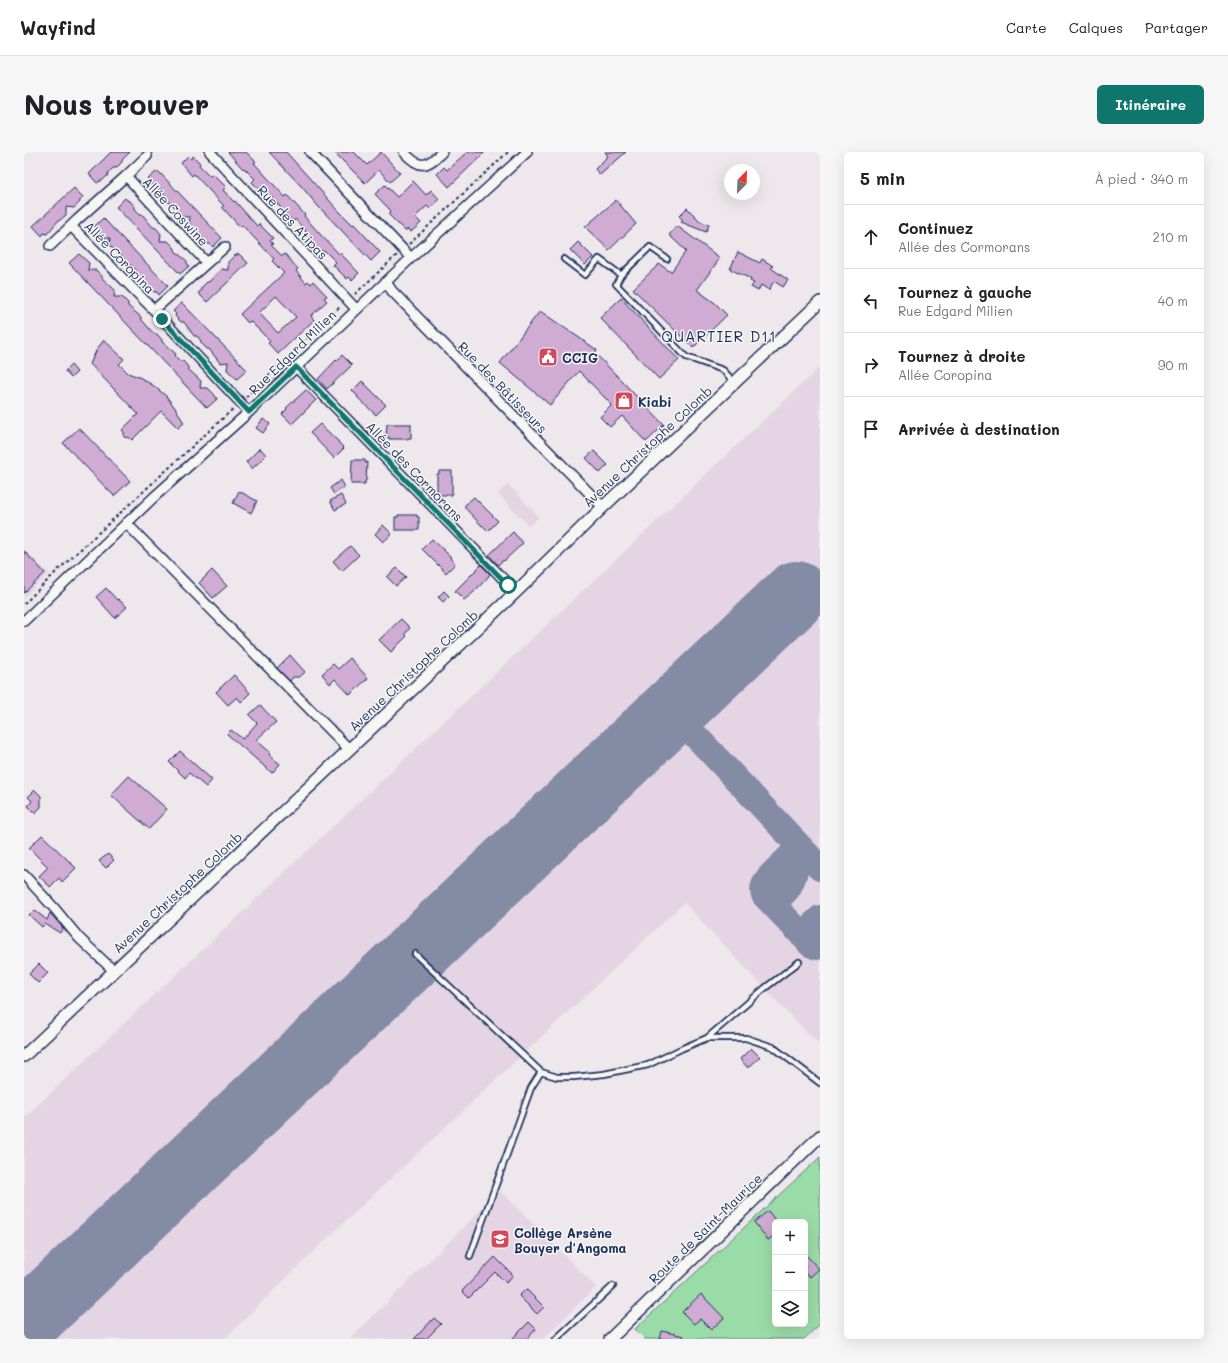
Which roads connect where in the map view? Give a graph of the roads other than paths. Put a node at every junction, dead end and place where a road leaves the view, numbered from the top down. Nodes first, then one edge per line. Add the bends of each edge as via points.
1 (210, 152) edge
2 (310, 152) edge
3 (404, 152) edge
4 (442, 152) edge
5 (527, 152) edge
6 (147, 156) dead end
7 (126, 176) junction
8 (71, 226) junction
9 (50, 246) dead end
10 (225, 247) dead end
11 (411, 258) junction
12 (564, 259) dead end
13 (667, 259) dead end
14 (207, 263) junction
15 (621, 275) junction
16 (386, 282) junction
17 (820, 302) edge
18 (356, 309) junction
19 (154, 310) junction
20 (296, 367) junction
21 (735, 383) junction
22 (249, 412) junction
23 (603, 507) junction
24 (126, 523) junction
25 (516, 592) junction
26 (24, 621) edge
27 (349, 749) junction
28 (24, 875) edge
29 (415, 954) dead end
30 (799, 962) dead end
31 (114, 971) junction
32 (706, 1038) junction
33 (24, 1056) edge
34 (541, 1072) junction
35 (820, 1082) edge
36 (820, 1136) edge
37 (470, 1256) dead end
38 (613, 1286) dead end
39 (556, 1339) edge
40 (610, 1339) edge

1 - 18 street, Rue des Atipas
2 - 11 street
3 - 4 street via 416,162 425,164 432,162
5 - 11 street, Rue Edgard Milien
6 - 7 street
7 - 8 street
7 - 14 street, Allée Coswine
8 - 9 street
8 - 19 street, Allée Coropina
10 - 14 street
11 - 16 street, Rue Edgard Milien
12 - 15 lane via 585,275 599,260
13 - 15 lane via 650,247
14 - 19 street
15 - 21 lane via 616,284 686,357 723,370
16 - 18 street, Rue Edgard Milien
16 - 23 street, Rue des Bâtisseurs via 494,397
17 - 21 street, Avenue Christophe Colomb
18 - 20 street, Rue Edgard Milien
19 - 22 street, Allée Coropina
20 - 22 street, Rue Edgard Milien
20 - 25 street, Allée des Cormorans
21 - 23 street, Avenue Christophe Colomb
22 - 24 street, Rue Edgard Milien
23 - 25 street, Avenue Christophe Colomb
24 - 26 street, Rue Edgard Milien
24 - 27 street
25 - 27 street, Avenue Christophe Colomb
27 - 31 street, Avenue Christophe Colomb
28 - 31 street via 79,938
29 - 34 lane
30 - 32 lane
31 - 33 street, Avenue Christophe Colomb
32 - 34 lane via 648,1065 574,1077 557,1077
32 - 35 lane via 746,1038 773,1047
34 - 37 lane via 532,1088
36 - 40 street, Route de Saint-Maurice
38 - 39 lane

